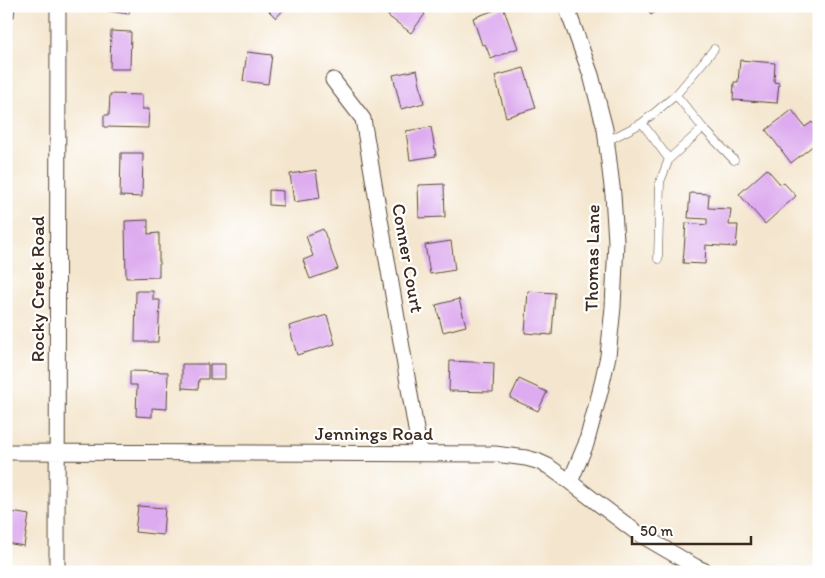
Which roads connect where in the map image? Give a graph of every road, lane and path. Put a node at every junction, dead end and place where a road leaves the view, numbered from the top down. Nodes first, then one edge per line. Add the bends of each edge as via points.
1 (58, 6) edge
2 (566, 6) edge
3 (714, 49) dead end
4 (334, 80) dead end
5 (676, 95) junction
6 (642, 123) junction
7 (703, 128) junction
8 (607, 142) junction
9 (669, 159) junction
10 (734, 160) dead end
11 (658, 259) dead end
12 (6, 452) edge
13 (57, 452) junction
14 (420, 453) junction
15 (570, 482) junction
16 (57, 572) edge
17 (707, 572) edge

1 - 13 street, Rocky Creek Road
2 - 8 street, Thomas Lane via 591,75
3 - 5 lane
4 - 14 street, Conner Court via 364,119
5 - 6 lane
5 - 7 lane
6 - 8 lane
6 - 9 lane
7 - 9 lane
7 - 10 lane
8 - 15 street, Thomas Lane via 616,241 612,322 600,392 586,444
9 - 11 lane via 660,182
12 - 13 street, Jennings Road
13 - 14 street, Jennings Road
13 - 16 street, Rocky Creek Road
14 - 15 street, Jennings Road via 495,454 526,458 548,466
15 - 17 street, Jennings Road via 636,532

